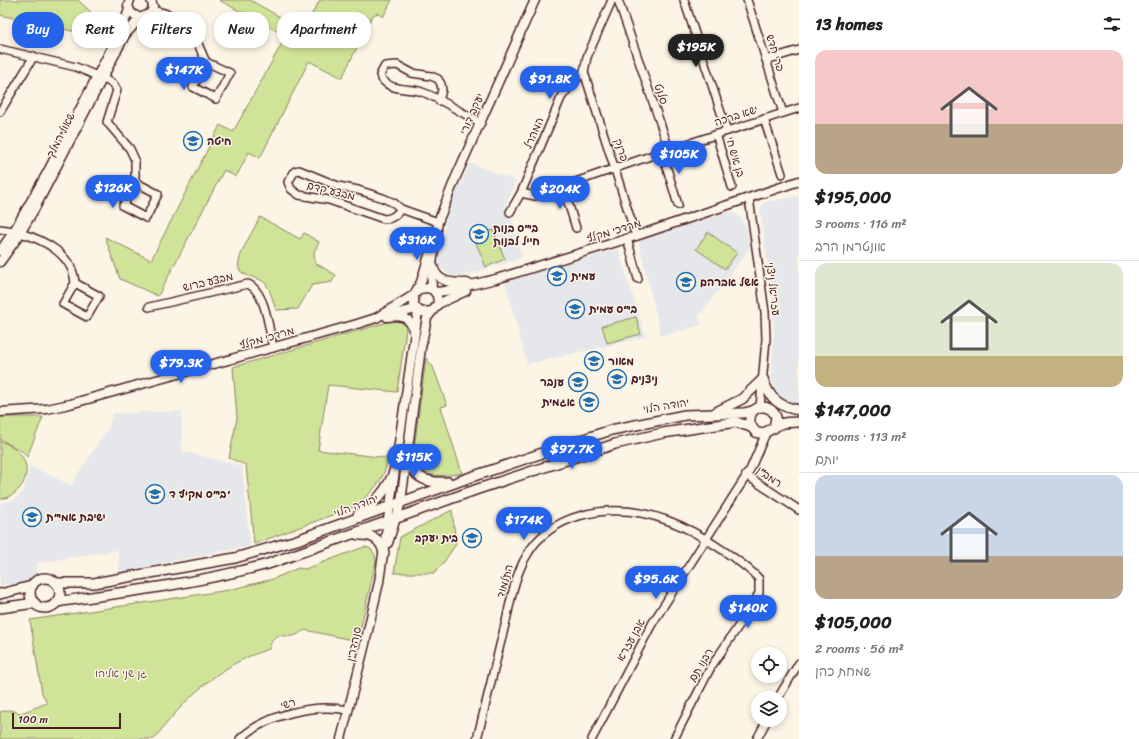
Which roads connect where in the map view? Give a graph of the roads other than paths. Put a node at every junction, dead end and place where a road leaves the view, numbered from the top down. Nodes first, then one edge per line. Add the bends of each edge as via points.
1 (130, 0) edge
2 (151, 0) edge
3 (535, 0) edge
4 (612, 0) edge
5 (618, 0) edge
6 (684, 0) edge
7 (747, 0) edge
8 (129, 9) junction
9 (152, 10) joint
10 (137, 17) edge
11 (137, 21) edge
12 (0, 49) edge
13 (799, 50) edge
14 (34, 56) junction
15 (766, 60) junction
16 (206, 62) junction
17 (584, 72) junction
18 (100, 77) junction
19 (439, 101) junction
20 (799, 108) edge
21 (0, 112) edge
22 (783, 113) junction
23 (764, 119) junction
24 (481, 123) junction
25 (727, 131) junction
26 (716, 134) junction
27 (665, 150) junction
28 (616, 168) junction
29 (782, 174) dead end
30 (799, 181) edge
31 (135, 182) junction
32 (562, 186) junction
33 (732, 187) dead end
34 (521, 193) junction
35 (749, 198) junction
36 (678, 205) dead end
37 (401, 209) junction
38 (510, 212) dead end
39 (438, 222) junction
40 (576, 228) dead end
41 (0, 229) edge
42 (17, 232) junction
43 (636, 236) junction
44 (627, 238) junction
45 (435, 239) junction
46 (435, 249) junction
47 (0, 252) edge
48 (0, 262) edge
49 (638, 279) dead end
50 (485, 282) junction
51 (75, 283) junction
52 (476, 283) junction
53 (433, 291) junction
54 (415, 293) junction
55 (149, 307) dead end
56 (435, 307) junction
57 (417, 310) junction
58 (387, 317) junction
59 (376, 318) junction
60 (415, 337) junction
61 (273, 348) junction
62 (763, 379) junction
63 (756, 409) junction
64 (799, 410) edge
65 (773, 411) junction
66 (0, 412) edge
67 (711, 414) junction
68 (799, 414) edge
69 (799, 422) edge
70 (752, 428) junction
71 (770, 431) junction
72 (407, 451) junction
73 (758, 452) junction
74 (395, 469) junction
75 (746, 475) junction
76 (457, 482) junction
77 (401, 502) junction
78 (390, 506) junction
79 (799, 510) edge
80 (397, 519) junction
81 (349, 521) junction
82 (387, 522) junction
83 (353, 535) junction
84 (706, 538) junction
85 (384, 553) junction
86 (56, 583) junction
87 (32, 586) junction
88 (0, 594) edge
89 (56, 602) junction
90 (35, 603) junction
91 (0, 608) edge
92 (799, 663) edge
93 (782, 691) edge
94 (348, 710) junction
95 (763, 727) edge
96 (240, 739) edge
97 (341, 739) edge
98 (477, 739) edge
99 (592, 739) edge
100 (674, 739) edge
101 (757, 739) edge

1 - 8 street, שאול המלך
2 - 9 street
3 - 24 street, יעקב דורי
4 - 17 street via 587,57
5 - 27 street, סלנט
6 - 25 street
7 - 15 street, פרי חדש
8 - 10 street via 133,16
8 - 18 street, שאול המלך
9 - 16 street via 177,16 188,25
11 - 18 street, שאול המלך via 125,35
12 - 14 street
13 - 15 street
14 - 18 street via 76,67
14 - 21 street
15 - 22 street, פרי חדש
16 - 16 street via 193,88 216,100 230,73
17 - 28 street, פרנק
17 - 34 street, המהרל via 561,98
18 - 31 street via 114,85 117,90 107,122 130,149 135,160
18 - 42 street, שאול המלך via 52,176
19 - 19 street via 420,91 391,86 380,76 385,66 397,65 412,73 438,79 442,90
19 - 24 street
20 - 22 street, ישא ברכה
22 - 23 street, ישא ברכה
23 - 25 street, ישא ברכה
23 - 29 street
24 - 39 street, יעקב דורי
25 - 26 street, ישא ברכה
26 - 27 street, ישא ברכה
26 - 33 street, בן איש חי
27 - 28 street, ישא ברכה
27 - 36 street, סלנט
28 - 32 street, ישא ברכה
28 - 43 street, פרנק
30 - 35 street, מרדכי מקלף
31 - 31 street via 122,206 146,218 158,194
32 - 34 street, ישא ברכה via 535,196
32 - 40 street
34 - 38 street, המהרל
35 - 43 street, מרדכי מקלף
35 - 62 street, עזריאל ניצני via 765,312
37 - 37 street, מבצע קדם via 384,198 338,186 299,170 295,170 288,182 291,189 299,195 329,200 379,218 389,219
37 - 39 street, מבצע קדם
39 - 45 street, יעקב דורי
41 - 42 street
42 - 47 street, שאול המלך
42 - 48 street, שאול המלך
42 - 51 street via 53,248 62,255 74,272
43 - 44 street, מרדכי מקלף
44 - 49 street
44 - 50 street, מרדכי מקלף
45 - 46 street, יעקב דורי
45 - 54 street, יעקב דורי
46 - 52 street via 433,265 442,280
46 - 53 street, יעקב דורי via 431,278
50 - 52 street, מרדכי מקלף
50 - 56 street, מרדכי מקלף
51 - 51 street via 63,304 87,317 99,296
52 - 53 street, מרדכי מקלף via 445,291
53 - 54 street via 424,288
53 - 56 street via 437,295
54 - 57 street via 413,302
54 - 59 street, מרדכי מקלף
55 - 61 street, מבצע ברוש via 248,284 254,286 262,298
56 - 57 street via 425,313
56 - 72 street via 427,318 421,348
57 - 58 street, מרדכי מקלף
57 - 60 street
58 - 59 street, מרדכי מקלף
58 - 60 street via 406,318
59 - 61 street, מרדכי מקלף
60 - 74 street
61 - 66 street, מרדכי מקלף via 70,404 47,409
62 - 63 street, עזריאל ניצני
62 - 64 main road via 774,401 789,409
62 - 67 main road via 742,399
63 - 65 main road via 765,407
63 - 67 main road, יהודה הלוי via 744,414
63 - 70 main road via 749,419
65 - 68 main road
65 - 71 main road via 776,417
67 - 76 main road, יהודה הלוי via 661,418 611,430
69 - 71 main road via 786,422
70 - 71 main road via 759,433
70 - 73 street via 758,443
70 - 80 main road via 736,422 663,433 615,444
71 - 73 street, אבן עזרא
72 - 76 main road via 412,468 423,480 434,483
72 - 77 street
73 - 75 street, אבן עזרא
74 - 78 street
74 - 81 main road via 382,495
75 - 79 street, רמב"ן
75 - 84 street, אבן עזרא
76 - 77 main road, יהודה הלוי
77 - 78 main road, יהודה הלוי
77 - 80 street
78 - 81 main road, יהודה הלוי
78 - 82 street
80 - 82 main road
80 - 85 street, סנהדרין
81 - 86 main road, יהודה הלוי via 297,540 235,558 94,583
82 - 83 main road
82 - 85 street, סנהדרין
83 - 85 main road via 368,535 375,538 381,544
83 - 89 main road via 302,554 238,572 127,593
84 - 98 street, התלמוד via 686,526 655,515 614,510 593,512 565,520 543,536 533,546 521,566
84 - 99 street, אבן עזרא via 652,624
84 - 100 street, רבנו תם via 750,569 758,579 759,593 711,667
85 - 94 street, סנהדרין via 368,633
86 - 87 main road via 43,578
86 - 89 main road via 60,594
87 - 88 main road
87 - 90 main road via 30,595
89 - 90 main road via 46,607
90 - 91 main road
92 - 93 street
94 - 96 street, רשי via 319,709 287,715 261,725
94 - 97 street, סנהדרין
95 - 101 street

